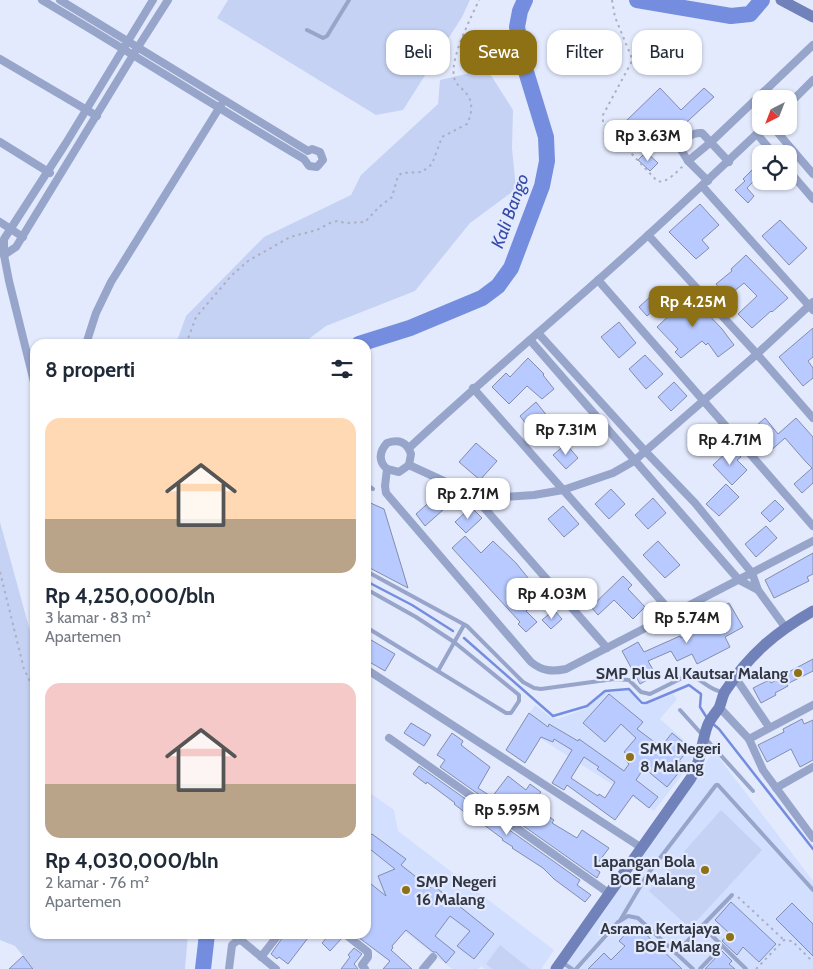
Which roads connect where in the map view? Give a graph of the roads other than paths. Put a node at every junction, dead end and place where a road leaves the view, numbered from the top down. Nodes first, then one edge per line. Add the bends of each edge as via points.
1 (42, 0) edge
2 (60, 0) edge
3 (153, 0) edge
4 (168, 0) edge
5 (349, 0) edge
6 (781, 0) edge
7 (813, 17) edge
8 (307, 30) dead end
9 (124, 44) junction
10 (813, 45) edge
11 (138, 47) junction
12 (133, 55) junction
13 (0, 59) edge
14 (813, 80) edge
15 (798, 95) edge
16 (224, 100) junction
17 (86, 109) junction
18 (218, 109) junction
19 (97, 116) junction
20 (756, 135) edge
21 (758, 135) edge
22 (780, 135) edge
23 (0, 142) edge
24 (711, 142) junction
25 (766, 145) edge
26 (308, 151) junction
27 (304, 159) junction
28 (688, 161) junction
29 (729, 162) junction
30 (47, 172) junction
31 (813, 174) edge
32 (58, 178) junction
33 (797, 180) edge
34 (705, 184) junction
35 (813, 199) edge
36 (0, 222) edge
37 (11, 229) junction
38 (648, 235) junction
39 (23, 237) junction
40 (2, 238) edge
41 (16, 247) junction
42 (4, 255) junction
43 (598, 280) junction
44 (812, 306) edge
45 (538, 333) junction
46 (88, 339) edge
47 (530, 340) junction
48 (757, 354) junction
49 (30, 366) edge
50 (473, 388) junction
51 (703, 401) junction
52 (813, 418) edge
53 (409, 448) junction
54 (645, 451) junction
55 (634, 461) junction
56 (409, 465) junction
57 (387, 469) junction
58 (371, 487) edge
59 (374, 489) dead end
60 (563, 490) junction
61 (472, 494) junction
62 (813, 526) edge
63 (813, 541) edge
64 (752, 573) junction
65 (371, 574) edge
66 (740, 580) junction
67 (758, 590) junction
68 (371, 592) edge
69 (813, 611) edge
70 (672, 613) junction
71 (464, 624) junction
72 (785, 627) junction
73 (371, 630) edge
74 (454, 642) junction
75 (607, 648) junction
76 (438, 671) junction
77 (371, 672) edge
78 (735, 677) junction
79 (724, 692) junction
80 (813, 705) edge
81 (719, 707) junction
82 (680, 710) dead end
83 (710, 726) junction
84 (769, 727) junction
85 (389, 738) dead end
86 (749, 739) junction
87 (813, 767) edge
88 (776, 788) junction
89 (754, 791) dead end
90 (813, 838) edge
91 (642, 848) junction
92 (813, 890) edge
93 (610, 894) junction
94 (734, 896) road end
95 (621, 919) junction
96 (702, 926) junction
97 (236, 939) edge
98 (238, 939) edge
99 (275, 939) edge
100 (351, 939) edge
101 (722, 946) junction
102 (676, 953) junction
103 (261, 957) junction
104 (433, 957) dead end
105 (559, 965) edge
106 (229, 969) edge
107 (276, 969) edge
108 (364, 969) edge
109 (424, 969) edge
110 (572, 969) edge
111 (576, 969) edge
112 (693, 969) edge
113 (700, 969) edge
114 (746, 969) edge

1 - 9 street
2 - 9 street
3 - 9 street
4 - 11 street
5 - 8 lane via 327,36 323,38
6 - 7 street
9 - 11 street
9 - 12 street
9 - 17 street
10 - 24 street
11 - 12 street
11 - 16 street
12 - 18 street
12 - 19 street
13 - 17 street
14 - 15 street
16 - 18 street
16 - 26 street
17 - 19 street
17 - 30 street
18 - 27 street
18 - 46 street via 111,282
19 - 32 street
20 - 29 street
21 - 25 street
22 - 31 street
23 - 30 street
24 - 28 street
24 - 28 street via 698,132 687,137 680,148
24 - 29 street
26 - 27 street
26 - 27 street via 320,152 321,164 313,168
28 - 34 street
29 - 34 street
30 - 32 street
30 - 37 street
32 - 39 street
33 - 35 street
34 - 38 street
34 - 44 street
36 - 37 street
37 - 39 street
37 - 40 street
38 - 43 street
38 - 48 street
39 - 41 street
40 - 41 street
40 - 42 street
41 - 42 street
42 - 49 street
43 - 45 street
43 - 51 street
44 - 48 street
45 - 47 street
45 - 54 street
47 - 50 street
47 - 55 street
48 - 51 street
48 - 52 street
50 - 53 street
50 - 60 street
51 - 54 street
51 - 62 street
53 - 56 street
53 - 57 street via 399,441 387,443 380,459
54 - 55 street
54 - 64 street via 695,503
55 - 60 street
55 - 66 street
56 - 57 street via 399,472
56 - 61 street
57 - 75 street via 386,493 531,662 542,670 556,672
58 - 59 lane
60 - 61 street via 506,497
60 - 70 street
61 - 75 street
63 - 64 street
64 - 66 street
64 - 67 street
65 - 71 lane
66 - 67 street
66 - 70 street
67 - 72 street
68 - 74 lane
69 - 72 street
70 - 75 street
71 - 74 lane
71 - 79 lane via 523,682 534,688 614,678 629,680 641,692 650,694 688,675 711,689
72 - 78 street via 755,653
73 - 76 lane
74 - 76 lane
74 - 76 lane via 519,696 519,701 508,714
77 - 91 street
78 - 79 street
78 - 84 street
79 - 81 street
80 - 84 street
81 - 83 street
81 - 86 street
82 - 83 lane
83 - 89 lane
83 - 91 street via 697,768
84 - 86 street
85 - 93 street
86 - 88 street via 763,770
87 - 88 street
88 - 90 street
91 - 93 street
92 - 95 lane via 716,785 647,875
93 - 105 street
94 - 96 lane
95 - 102 lane via 628,916 638,918
95 - 111 lane
96 - 101 lane
96 - 102 lane
97 - 106 street via 232,945
98 - 103 street
99 - 103 street
100 - 108 street via 368,952 362,965
101 - 113 lane
101 - 114 lane
102 - 112 lane
103 - 107 street
104 - 109 street
105 - 110 lane

